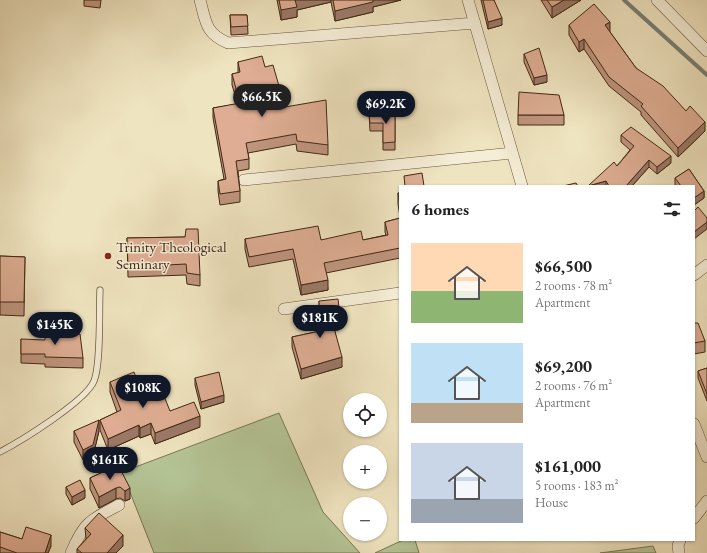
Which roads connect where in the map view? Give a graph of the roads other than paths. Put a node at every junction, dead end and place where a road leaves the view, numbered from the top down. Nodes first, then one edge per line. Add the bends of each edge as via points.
1 (200, 0) edge
2 (468, 0) edge
3 (657, 0) edge
4 (475, 23) junction
5 (707, 52) edge
6 (512, 153) junction
7 (244, 180) dead end
8 (522, 185) edge
9 (707, 265) edge
10 (695, 274) edge
11 (100, 290) dead end
12 (399, 293) edge
13 (284, 309) dead end
14 (695, 427) edge
15 (0, 452) edge
16 (707, 457) edge
17 (707, 501) edge
18 (119, 506) dead end
19 (695, 517) edge
20 (680, 541) edge
21 (71, 553) edge
22 (679, 553) edge

1 - 4 street via 207,26 216,38 228,43
2 - 4 street
3 - 5 street
4 - 6 street
6 - 7 street
6 - 8 street
9 - 10 street
11 - 15 lane via 94,381 85,395
12 - 13 street
14 - 16 street
17 - 19 street
18 - 21 street via 96,517 82,529
20 - 22 street

